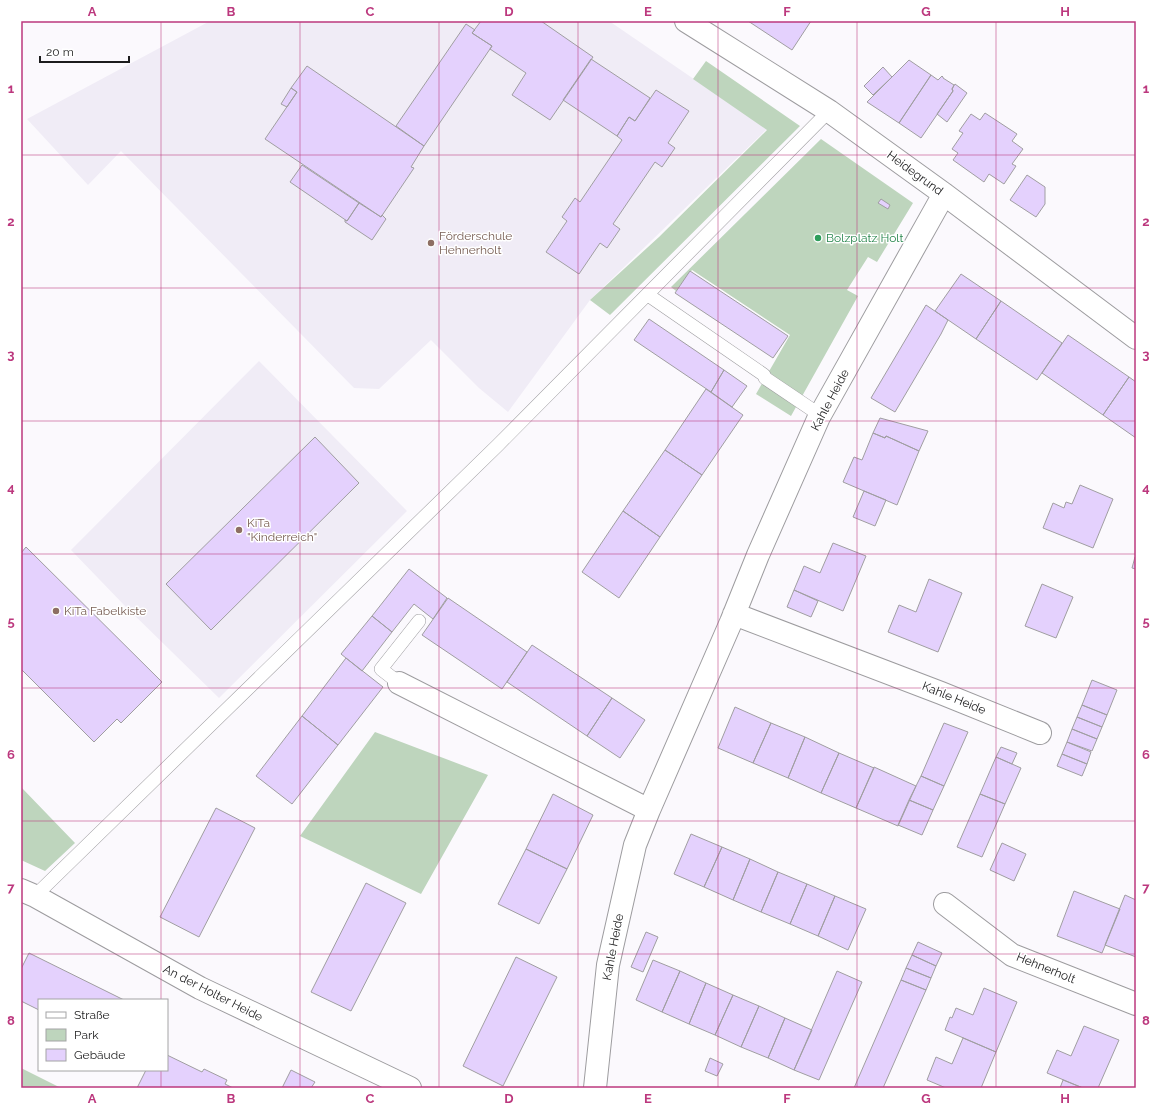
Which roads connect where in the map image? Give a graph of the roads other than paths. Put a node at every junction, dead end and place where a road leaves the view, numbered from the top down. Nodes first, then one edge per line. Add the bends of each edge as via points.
1 (686, 21) edge
2 (829, 111) junction
3 (944, 194) junction
4 (648, 295) junction
5 (1136, 338) edge
6 (820, 415) junction
7 (734, 614) junction
8 (419, 621) dead end
9 (399, 683) joint
10 (1040, 733) dead end
11 (649, 810) junction
12 (28, 893) edge
13 (945, 904) dead end
14 (1136, 1004) edge
15 (410, 1088) edge
16 (595, 1088) edge

1 - 2 street, Heidegrund
2 - 3 street, Heidegrund
2 - 4 lane
3 - 5 street, Heidegrund
3 - 6 street, Kahle Heide
4 - 6 lane
4 - 12 lane via 498,446
6 - 7 street, Kahle Heide
7 - 10 street, Kahle Heide
7 - 11 street, Kahle Heide
8 - 9 lane via 381,669
9 - 11 street
11 - 16 street, Kahle Heide via 635,845 608,965
12 - 15 street, An der Holter Heide via 200,988
13 - 14 street, Hehnerholt via 1012,955

